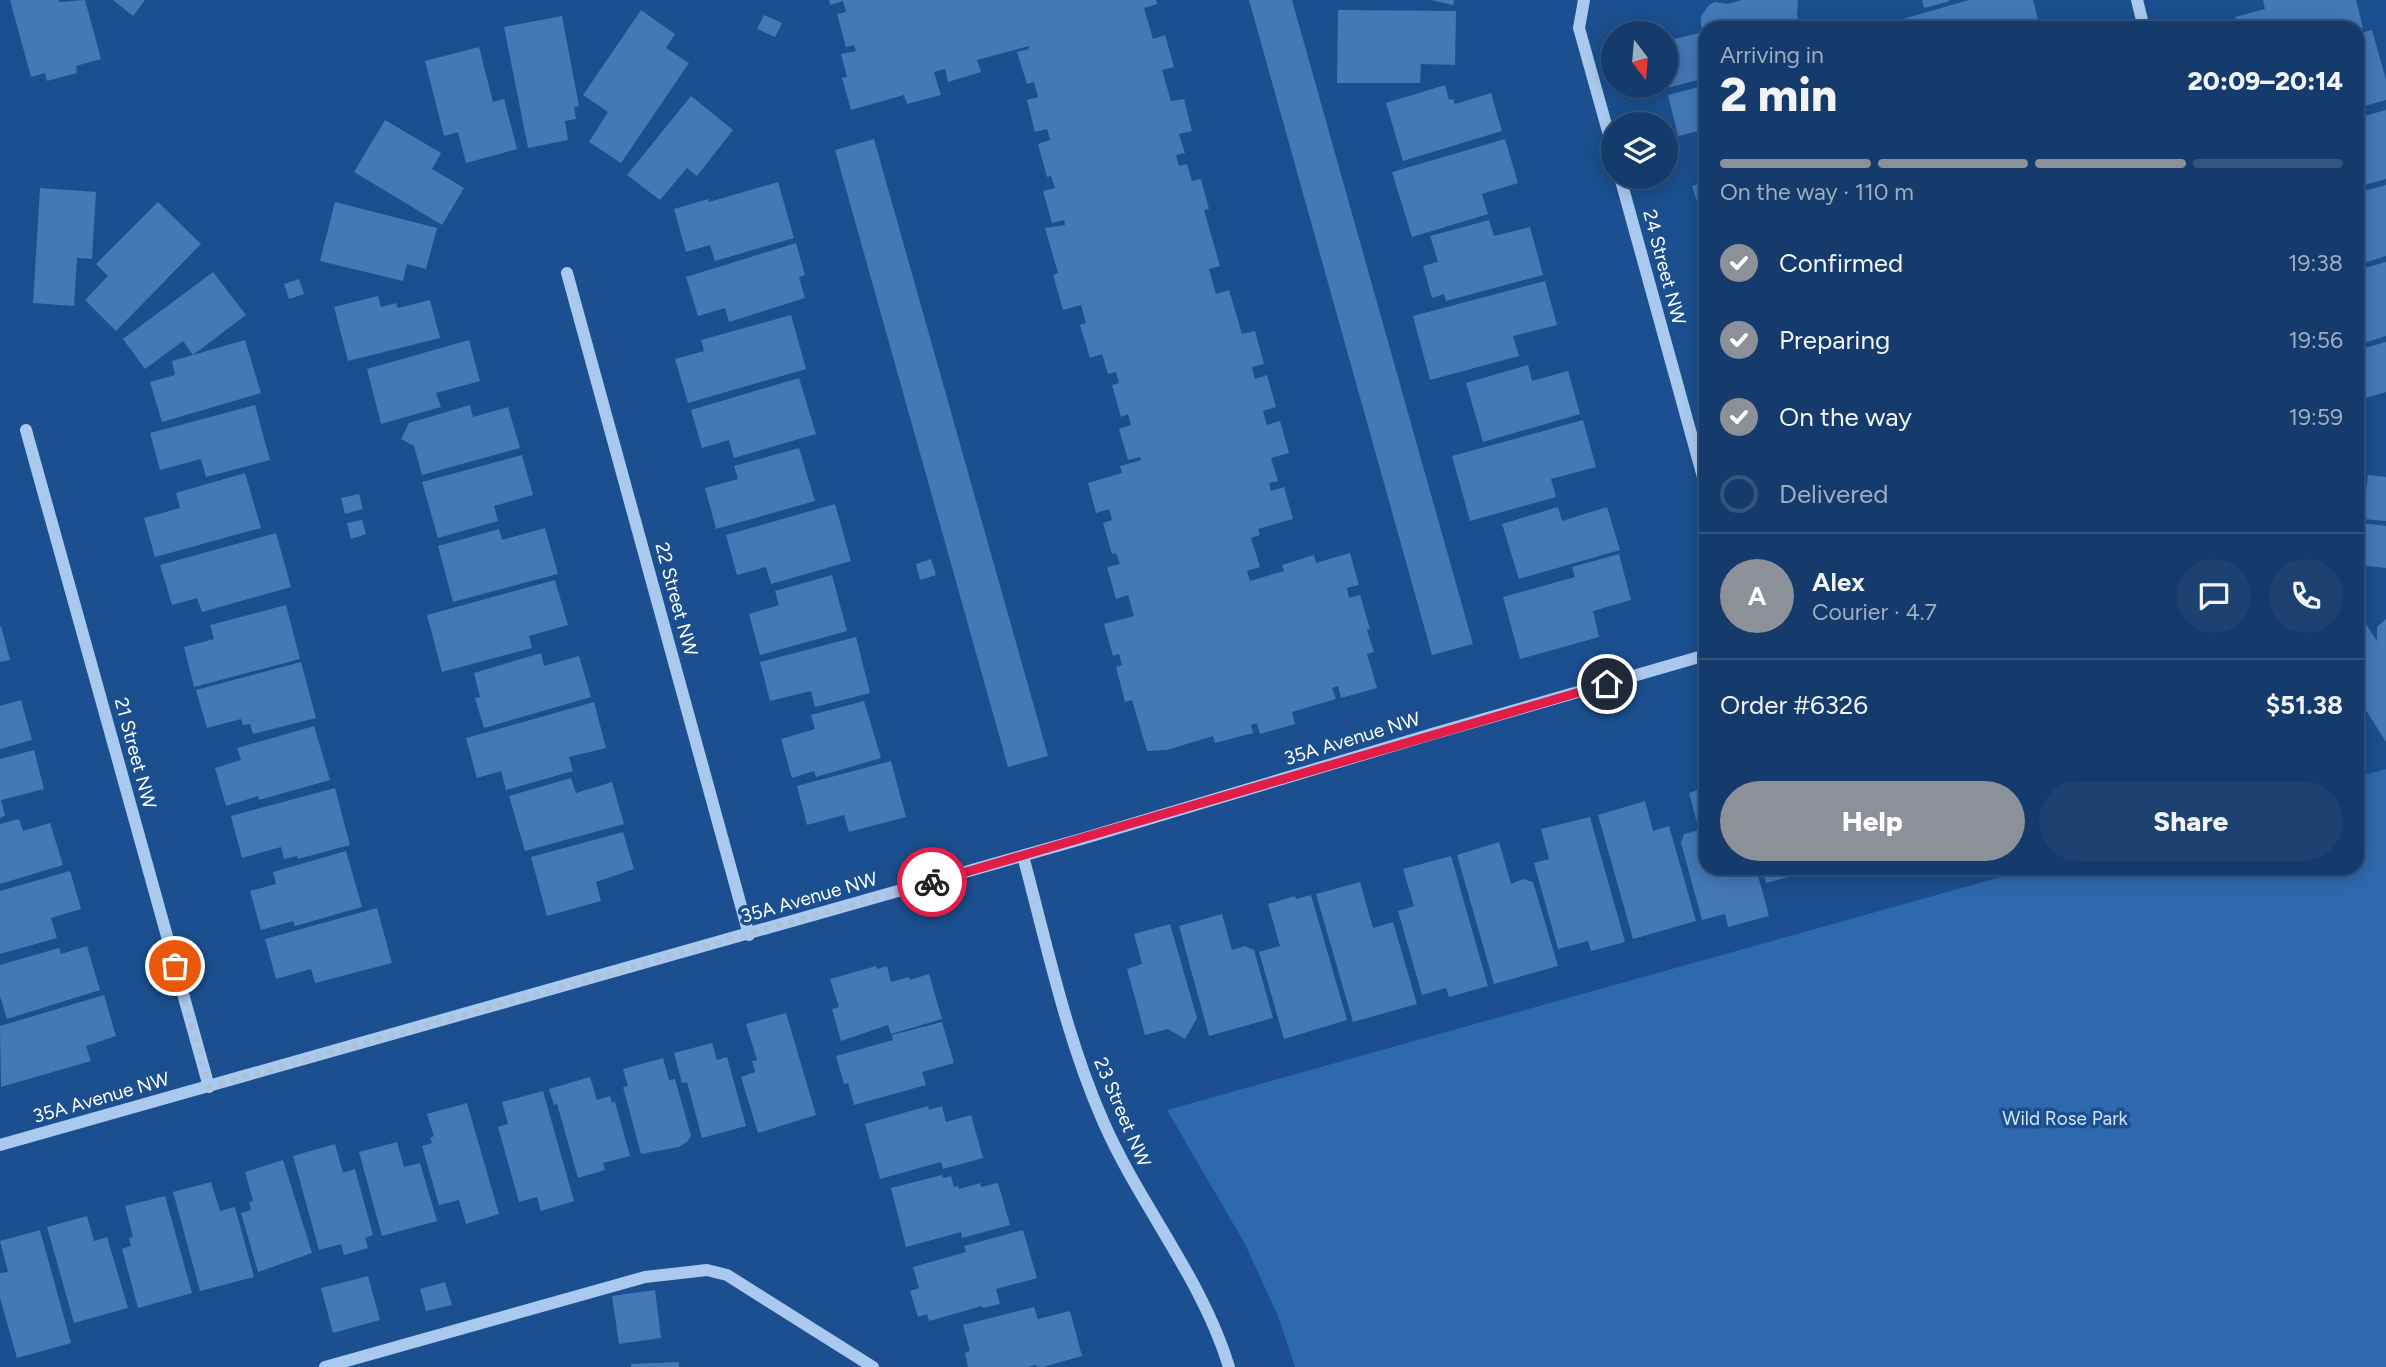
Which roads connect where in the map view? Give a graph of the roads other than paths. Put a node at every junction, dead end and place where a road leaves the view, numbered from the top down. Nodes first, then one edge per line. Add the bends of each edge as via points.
1 (1584, 0) edge
2 (2137, 0) edge
3 (2142, 21) edge
4 (1603, 112) edge
5 (1623, 189) edge
6 (567, 273) dead end
7 (26, 430) dead end
8 (1699, 463) edge
9 (1699, 657) edge
10 (1023, 856) junction
11 (749, 934) junction
12 (209, 1087) junction
13 (0, 1145) edge
14 (325, 1367) edge
15 (873, 1367) edge
16 (1229, 1367) edge

1 - 4 street via 1579,28
2 - 3 street
5 - 8 street, 24 Street NW
6 - 11 street, 22 Street NW
7 - 12 street, 21 Street NW
9 - 10 street, 35A Avenue NW
10 - 11 street, 35A Avenue NW
10 - 16 street, 23 Street NW via 1069,1028 1098,1108 1127,1174 1204,1303
11 - 12 street, 35A Avenue NW
12 - 13 street, 35A Avenue NW
14 - 15 street via 646,1277 707,1270 727,1275

